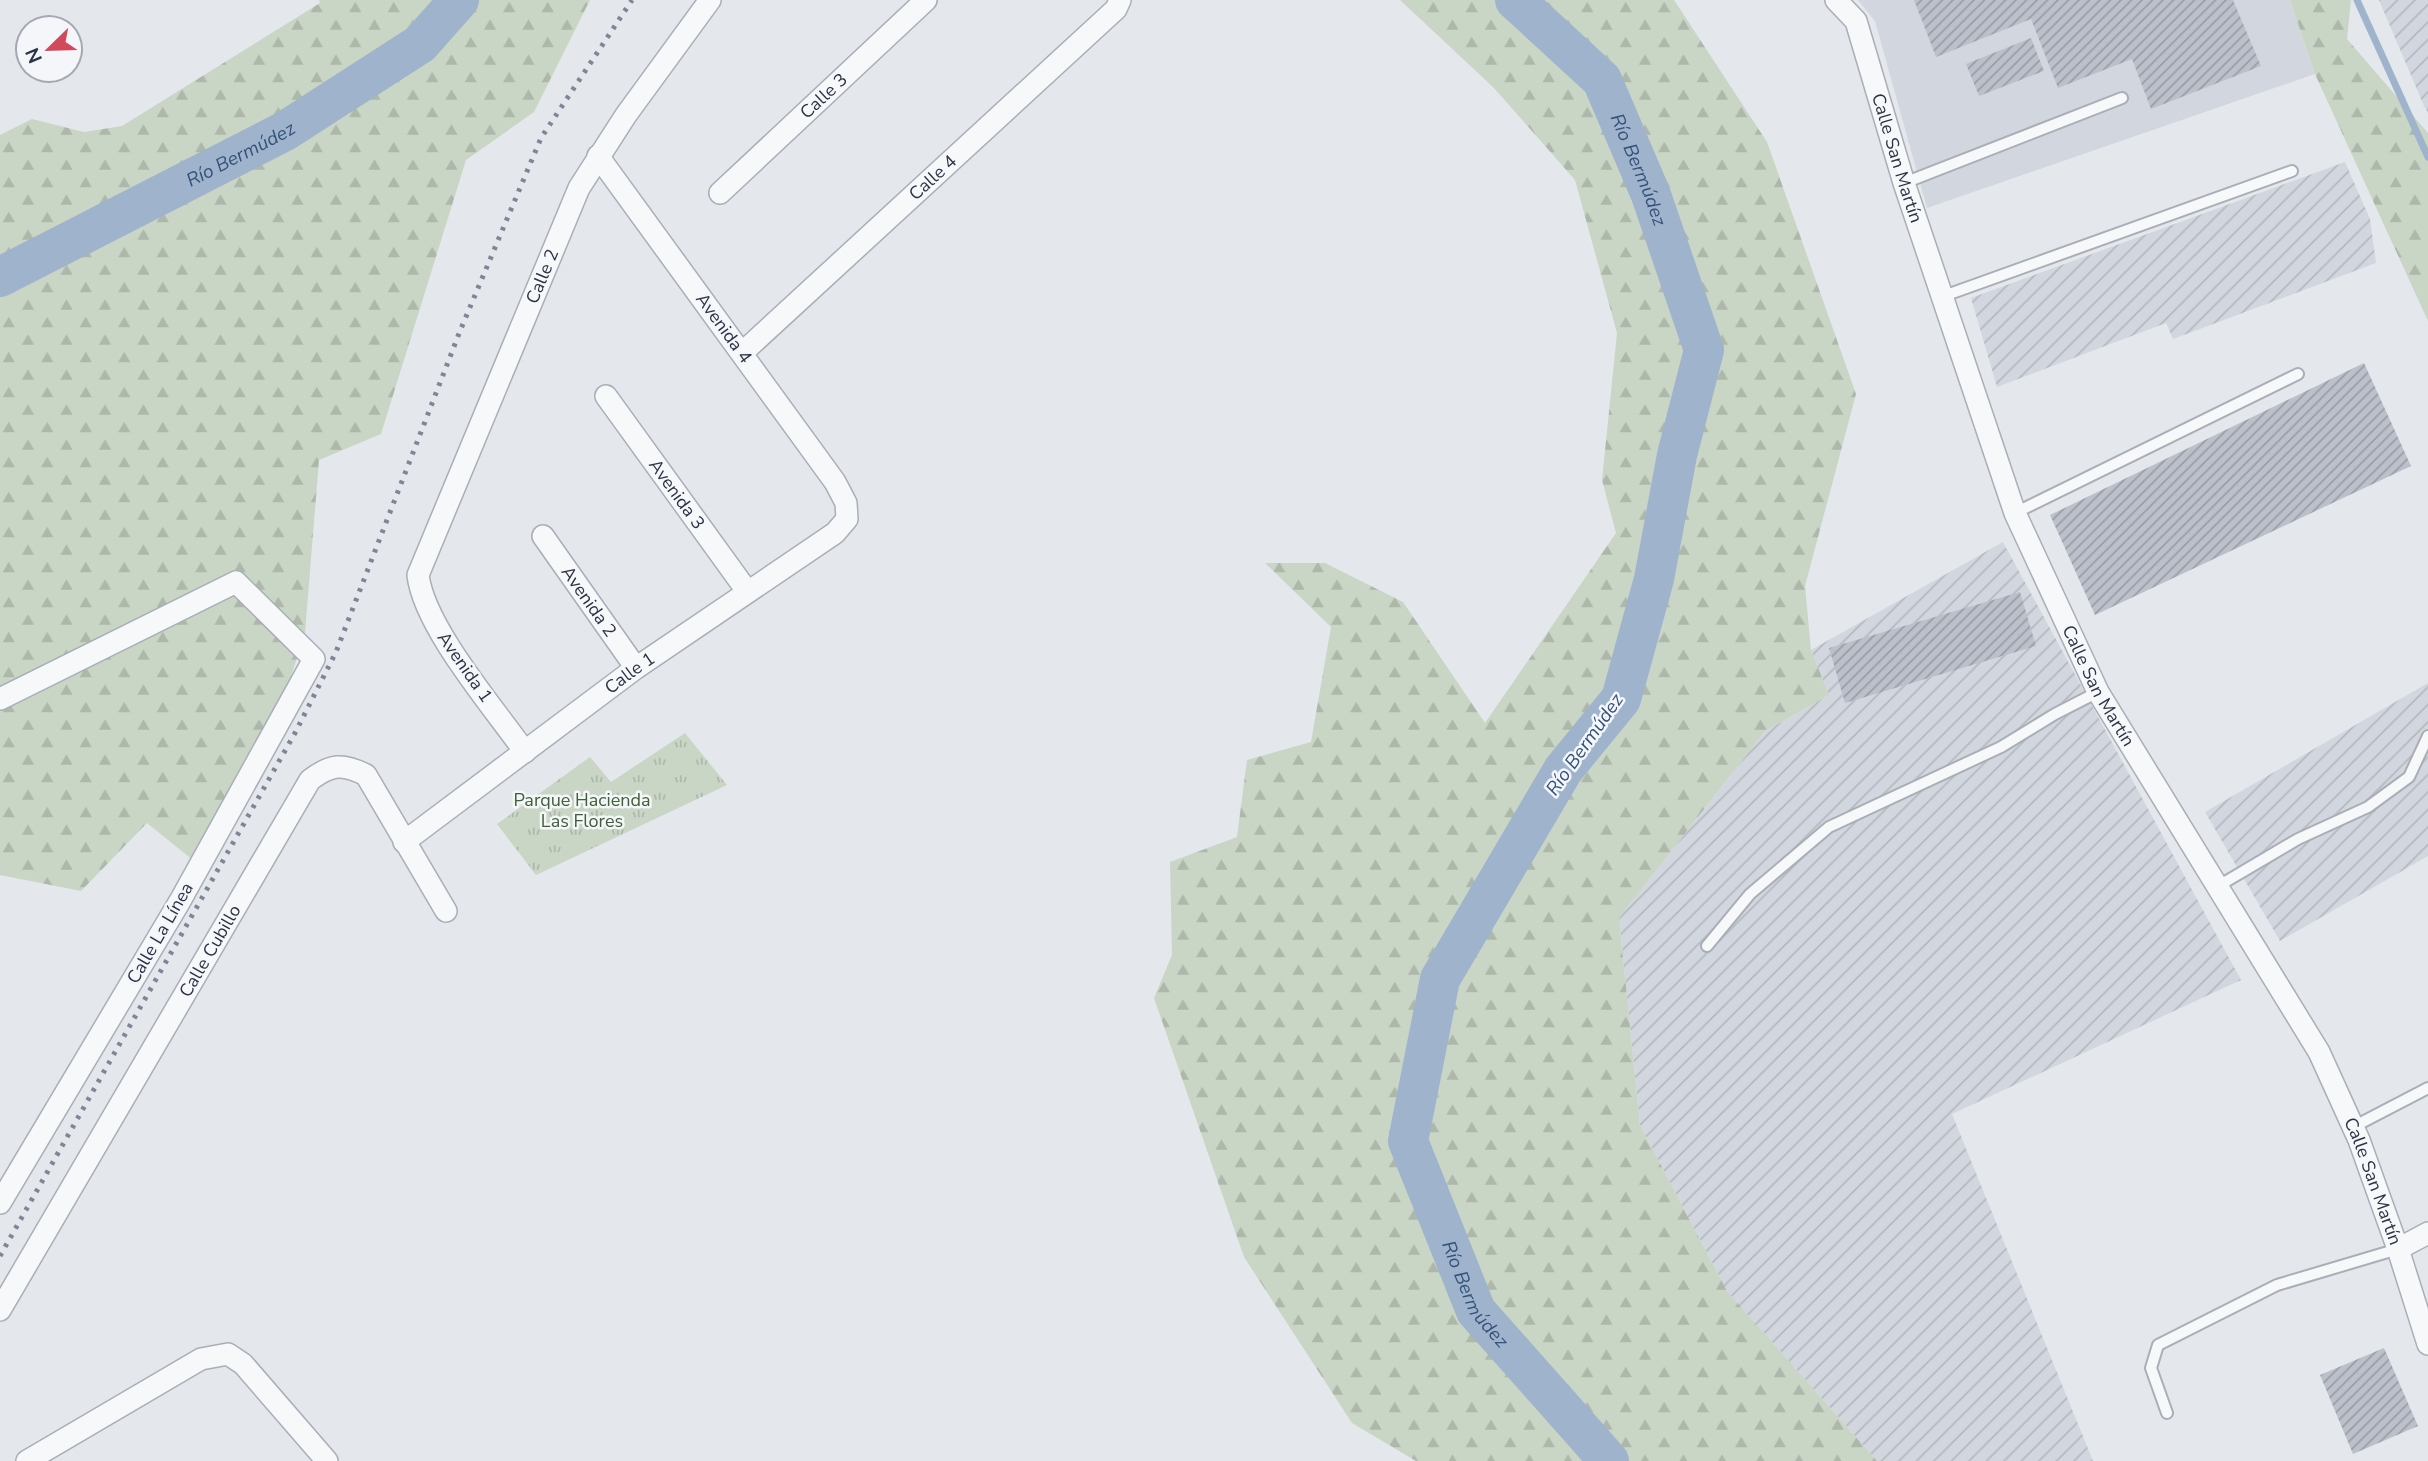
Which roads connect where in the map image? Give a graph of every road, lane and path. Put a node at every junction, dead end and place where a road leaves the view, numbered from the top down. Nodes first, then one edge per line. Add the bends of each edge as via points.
1 (710, 0) edge
2 (926, 0) edge
3 (1119, 0) edge
4 (1836, 0) edge
5 (2122, 98) dead end
6 (598, 156) junction
7 (2292, 171) dead end
8 (1904, 183) junction
9 (720, 193) dead end
10 (1941, 297) junction
11 (742, 353) junction
12 (2298, 374) dead end
13 (606, 396) dead end
14 (846, 503) joint
15 (2015, 513) junction
16 (543, 536) dead end
17 (418, 575) joint
18 (747, 591) junction
19 (636, 668) junction
20 (2098, 692) junction
21 (0, 699) edge
22 (2428, 736) edge
23 (525, 752) junction
24 (404, 842) junction
25 (2220, 885) junction
26 (446, 911) dead end
27 (1707, 946) dead end
28 (2428, 1088) edge
29 (2353, 1127) junction
30 (0, 1203) edge
31 (2428, 1233) edge
32 (2398, 1249) junction
33 (0, 1310) edge
34 (2428, 1344) edge
35 (2167, 1413) dead end
36 (27, 1461) edge
37 (327, 1461) edge

1 - 6 street, Calle 2
2 - 9 street, Calle 3
3 - 11 street, Calle 4 via 1116,9
4 - 8 street, Calle San Martín via 1856,21
5 - 8 lane
6 - 11 street, Avenida 4
6 - 17 street, Calle 2 via 579,188
7 - 10 lane
8 - 10 street, Calle San Martín
10 - 15 street, Calle San Martín
11 - 14 street, Avenida 4
12 - 15 lane
13 - 18 street, Avenida 3
14 - 18 street, Calle 1 via 847,519 835,533
15 - 20 street, Calle San Martín
16 - 19 street, Avenida 2
17 - 23 street, Avenida 1 via 432,620
18 - 19 street, Calle 1
19 - 23 street, Calle 1
20 - 25 street, Calle San Martín
20 - 27 lane via 2001,747 1829,827 1750,894
21 - 30 street, Calle La Línea via 236,582 314,659 180,901
22 - 25 lane via 2409,778 2368,807 2298,839
23 - 24 street, Calle 1
24 - 26 street, Calle Cubillo
24 - 33 street, Calle Cubillo via 366,775 346,765 327,768 310,780
25 - 29 street, Calle San Martín via 2319,1052
28 - 29 lane
29 - 32 street, Calle San Martín
31 - 32 street
32 - 34 street, Calle San Martín
32 - 35 lane via 2277,1285 2158,1345 2151,1368
36 - 37 street via 201,1359 228,1354 243,1364

